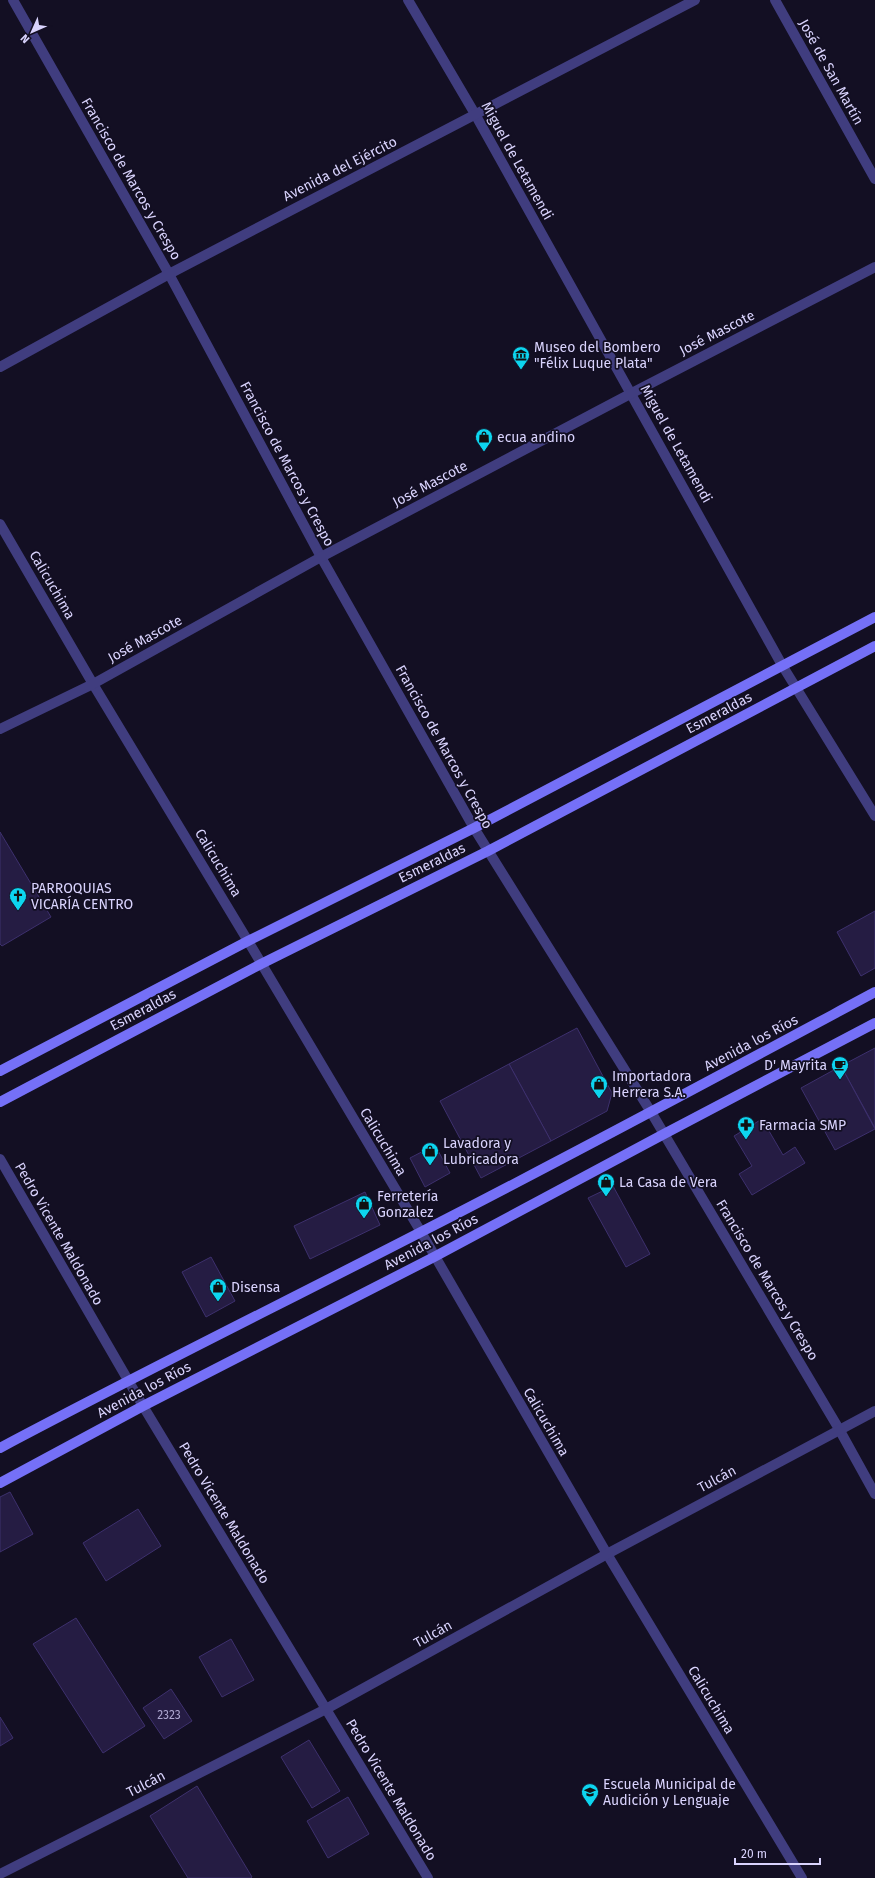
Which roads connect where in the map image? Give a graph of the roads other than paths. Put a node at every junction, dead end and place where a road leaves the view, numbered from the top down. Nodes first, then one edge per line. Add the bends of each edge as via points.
1 (13, 0) edge
2 (408, 0) edge
3 (695, 0) edge
4 (775, 0) edge
5 (475, 114) junction
6 (875, 179) edge
7 (875, 267) edge
8 (169, 274) junction
9 (0, 367) edge
10 (632, 393) junction
11 (0, 524) edge
12 (321, 557) junction
13 (875, 617) edge
14 (875, 646) edge
15 (782, 665) junction
16 (93, 684) junction
17 (796, 688) junction
18 (0, 730) edge
19 (875, 816) edge
20 (474, 828) junction
21 (488, 851) junction
22 (248, 941) junction
23 (261, 964) junction
24 (875, 992) edge
25 (875, 1024) edge
26 (0, 1071) edge
27 (0, 1102) edge
28 (651, 1112) junction
29 (664, 1134) junction
30 (0, 1159) edge
31 (421, 1232) junction
32 (434, 1257) junction
33 (127, 1380) junction
34 (143, 1406) junction
35 (875, 1411) edge
36 (839, 1429) junction
37 (0, 1448) edge
38 (0, 1483) edge
39 (875, 1494) edge
40 (607, 1554) junction
41 (326, 1709) junction
42 (0, 1874) edge
43 (428, 1878) edge
44 (802, 1878) edge

1 - 8 street, Francisco de Marcos y Crespo
2 - 5 street, Miguel de Letamendi
3 - 5 street, Avenida del Ejército
4 - 6 street, José de San Martín
5 - 8 street, Avenida del Ejército
5 - 10 street, Miguel de Letamendi
7 - 10 street, José Mascote
8 - 9 street, Avenida del Ejército
8 - 12 street, Francisco de Marcos y Crespo
10 - 12 street, José Mascote
10 - 15 street, Miguel de Letamendi
11 - 16 street, Calicuchima
12 - 16 street, José Mascote
12 - 20 street, Francisco de Marcos y Crespo
13 - 15 main road, Esmeraldas
14 - 17 main road, Esmeraldas
15 - 17 street, Miguel de Letamendi
15 - 20 main road, Esmeraldas
16 - 18 street, José Mascote
16 - 22 street, Calicuchima
17 - 19 street, Miguel de Letamendi
17 - 21 main road, Esmeraldas
20 - 21 street, Francisco de Marcos y Crespo
20 - 22 main road, Esmeraldas
21 - 23 main road, Esmeraldas
21 - 28 street, Francisco de Marcos y Crespo
22 - 23 street, Calicuchima
22 - 26 main road, Esmeraldas
23 - 27 main road, Esmeraldas
23 - 31 street, Calicuchima
24 - 28 main road, Avenida los Ríos
25 - 29 main road, Avenida los Ríos
28 - 29 street, Francisco de Marcos y Crespo
28 - 31 main road, Avenida los Ríos
29 - 32 main road, Avenida los Ríos
29 - 36 street, Francisco de Marcos y Crespo
30 - 33 street, Pedro Vicente Maldonado
31 - 32 street, Calicuchima
31 - 33 main road, Avenida los Ríos
32 - 34 main road, Avenida los Ríos
32 - 40 street, Calicuchima
33 - 34 street, Pedro Vicente Maldonado
33 - 37 main road, Avenida los Ríos
34 - 38 main road, Avenida los Ríos
34 - 41 street, Pedro Vicente Maldonado
35 - 36 street, Tulcán
36 - 39 street, Francisco de Marcos y Crespo
36 - 40 street, Tulcán
40 - 41 street, Tulcán
40 - 44 street, Calicuchima
41 - 42 street, Tulcán
41 - 43 street, Pedro Vicente Maldonado

